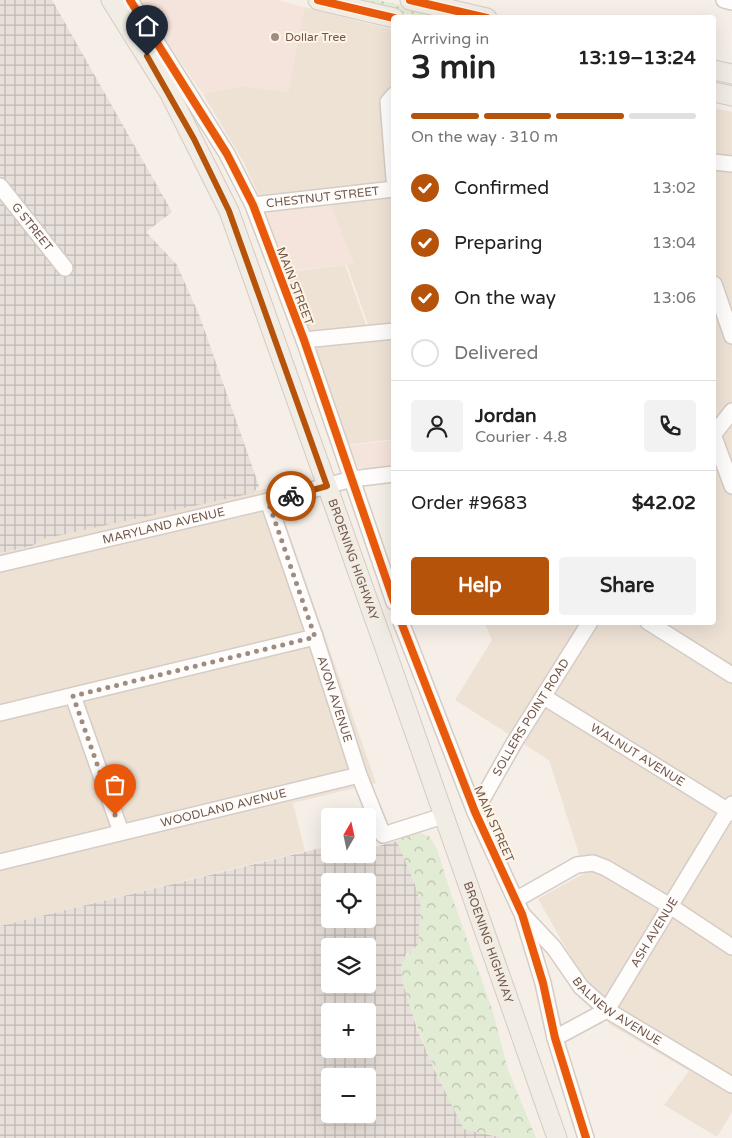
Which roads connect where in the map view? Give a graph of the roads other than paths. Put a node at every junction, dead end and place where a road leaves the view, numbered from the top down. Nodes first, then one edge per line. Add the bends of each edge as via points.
1 (111, 0) edge
2 (130, 0) edge
3 (318, 0) edge
4 (410, 0) edge
5 (724, 0) edge
6 (732, 2) edge
7 (474, 15) edge
8 (391, 17) edge
9 (716, 70) edge
10 (732, 74) edge
11 (716, 92) edge
12 (732, 96) edge
13 (391, 98) edge
14 (391, 153) edge
15 (716, 162) edge
16 (732, 164) edge
17 (0, 186) edge
18 (391, 190) edge
19 (252, 205) junction
20 (65, 268) dead end
21 (719, 294) edge
22 (391, 331) edge
23 (732, 336) edge
24 (304, 340) junction
25 (732, 411) edge
26 (716, 433) edge
27 (716, 442) edge
28 (391, 474) edge
29 (352, 479) junction
30 (327, 486) junction
31 (732, 486) edge
32 (268, 501) junction
33 (0, 564) edge
34 (391, 593) edge
35 (402, 625) edge
36 (588, 625) edge
37 (653, 625) edge
38 (315, 637) junction
39 (732, 675) edge
40 (73, 696) junction
41 (544, 697) junction
42 (0, 713) edge
43 (359, 775) junction
44 (731, 809) edge
45 (475, 812) junction
46 (443, 816) junction
47 (121, 832) junction
48 (0, 862) edge
49 (516, 899) junction
50 (670, 906) junction
51 (522, 914) junction
52 (732, 947) edge
53 (607, 1010) junction
54 (555, 1038) junction
55 (732, 1086) edge
56 (557, 1138) edge
57 (586, 1138) edge

1 - 30 main road, BROENING HIGHWAY via 170,94 229,211
2 - 19 street, MAIN STREET via 227,154
3 - 8 main road
4 - 7 main road
5 - 6 street
9 - 10 main road
11 - 12 main road
13 - 14 street via 387,118
15 - 16 street
17 - 20 street, G STREET
18 - 19 street, CHESTNUT STREET
19 - 24 street, MAIN STREET
21 - 23 street
22 - 24 street
24 - 29 street, MAIN STREET
25 - 26 street
27 - 31 street
28 - 29 street, MARYLAND AVENUE
29 - 30 street, MARYLAND AVENUE
29 - 34 street, MAIN STREET
30 - 32 street, MARYLAND AVENUE
30 - 46 main road, BROENING HIGHWAY
32 - 33 street, MARYLAND AVENUE
32 - 38 street, AVON AVENUE
35 - 45 street, MAIN STREET
36 - 41 street, SOLLERS POINT ROAD
37 - 39 street
38 - 40 street
38 - 43 street, AVON AVENUE
40 - 42 street
40 - 47 street
41 - 44 street, WALNUT AVENUE
41 - 45 street, SOLLERS POINT ROAD
43 - 46 street, AVON AVENUE via 383,835
43 - 47 street, WOODLAND AVENUE
44 - 50 street, ASH AVENUE
45 - 49 street, MAIN STREET
46 - 56 main road, BROENING HIGHWAY
47 - 48 street, WOODLAND AVENUE
49 - 50 street via 577,865 593,864 606,868
49 - 51 street, MAIN STREET
50 - 52 street
50 - 53 street, ASH AVENUE
51 - 53 street, BALNEW AVENUE via 554,948 581,987
51 - 54 street, MAIN STREET via 543,983
53 - 54 street
53 - 55 street, BALNEW AVENUE
54 - 57 street, MAIN STREET

